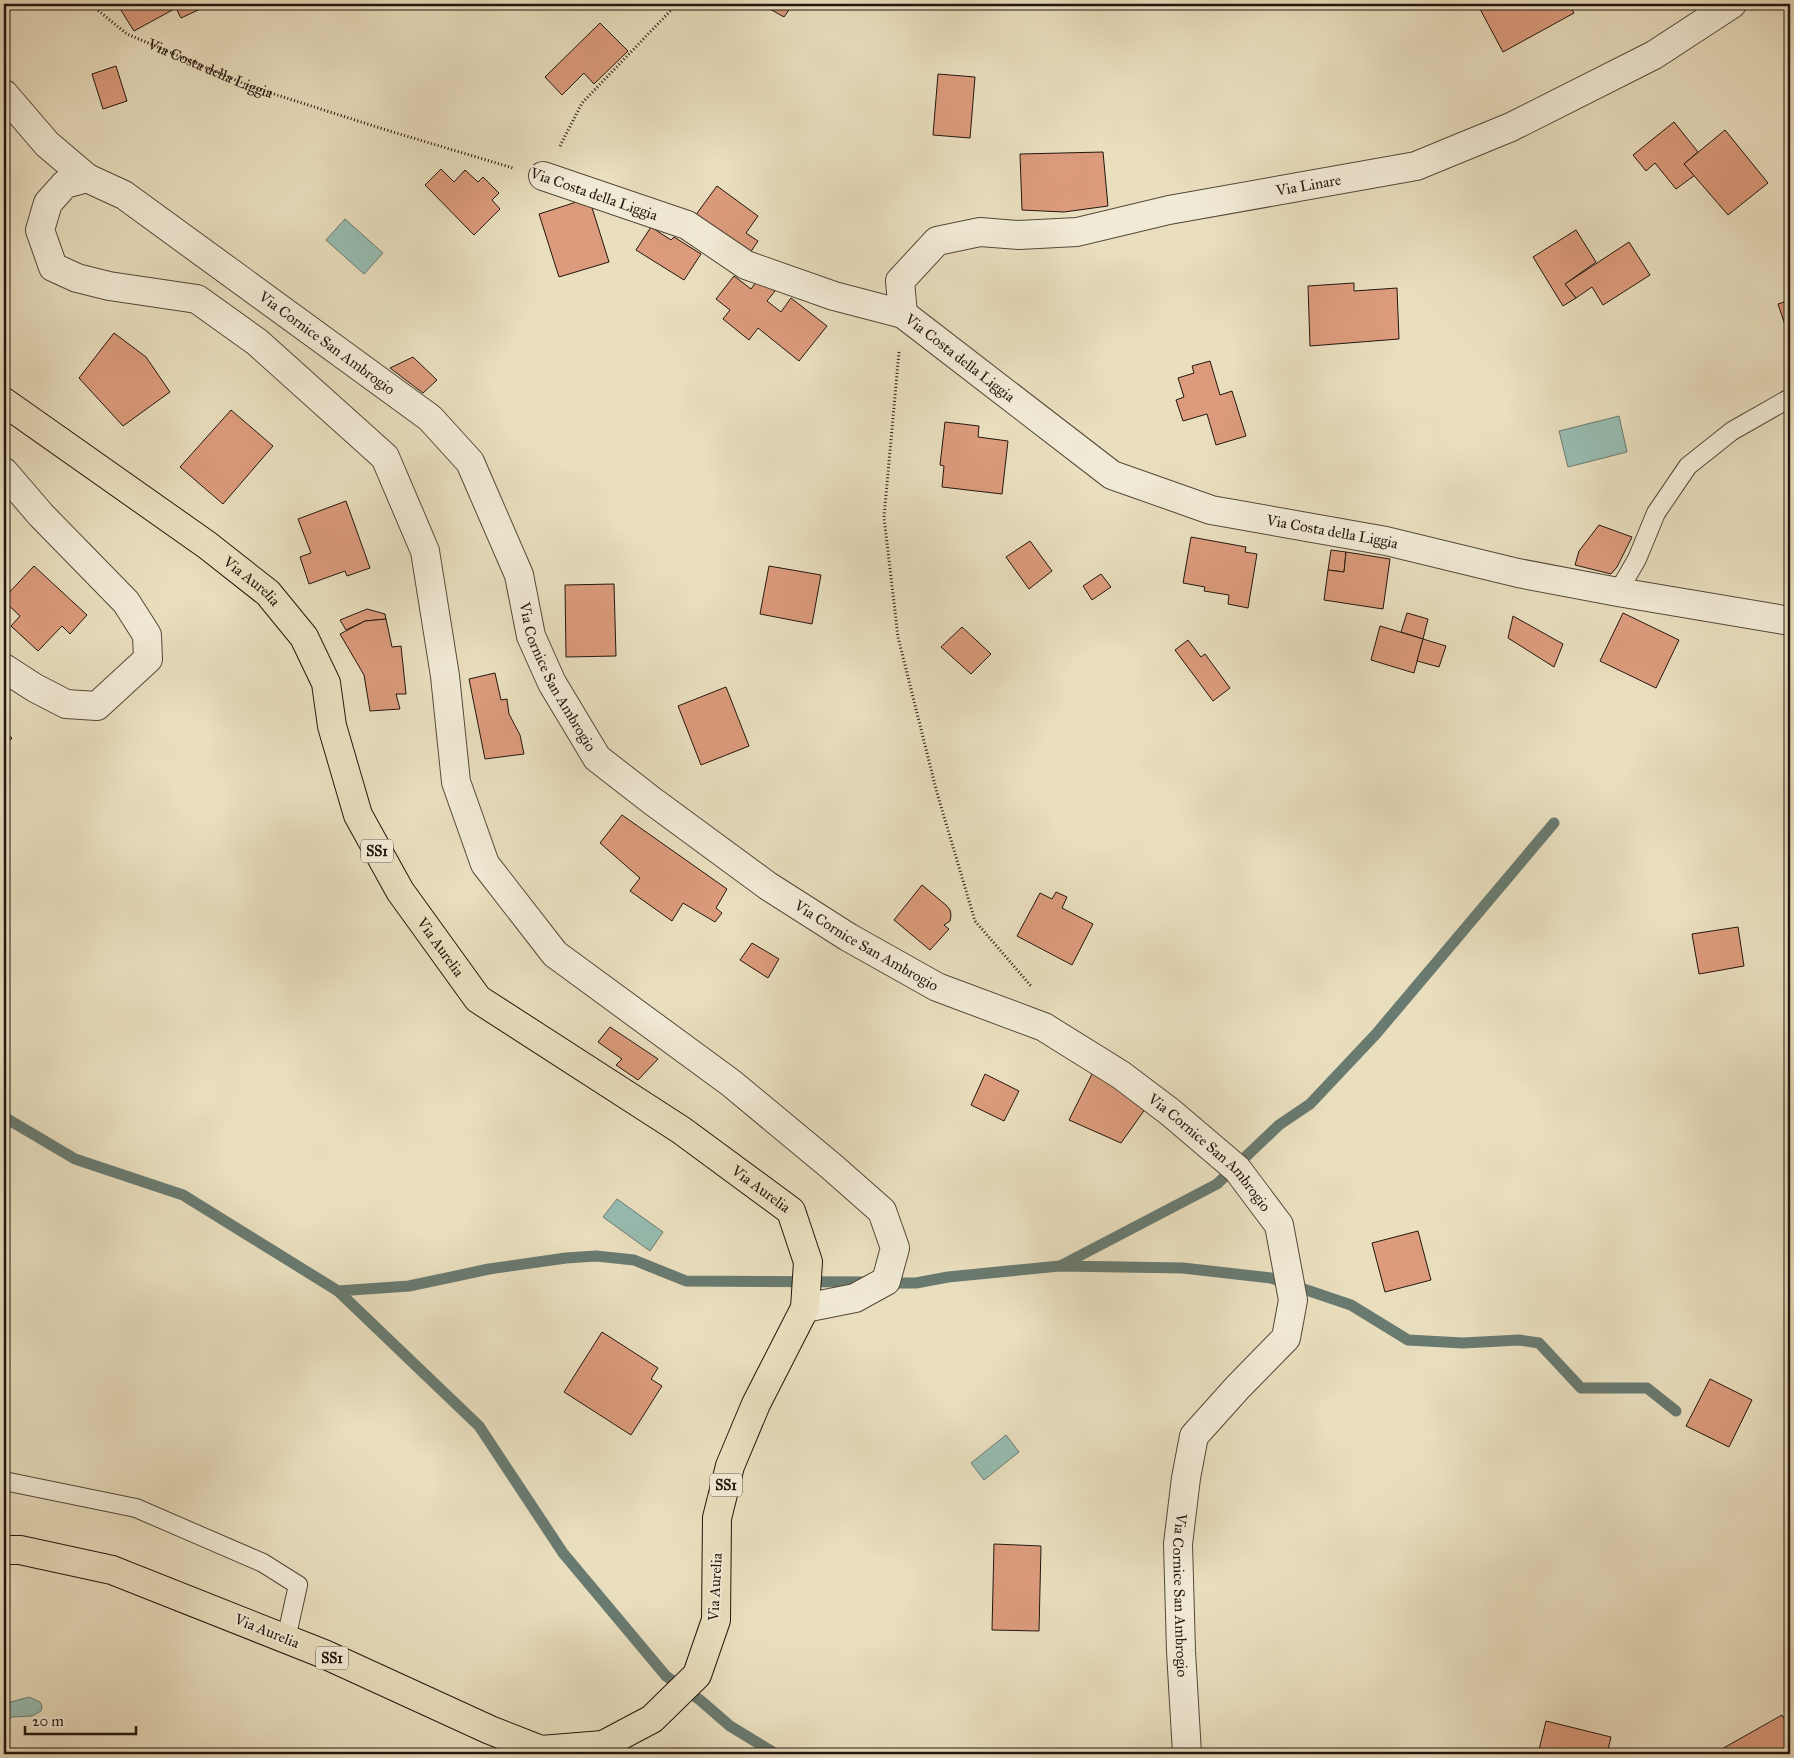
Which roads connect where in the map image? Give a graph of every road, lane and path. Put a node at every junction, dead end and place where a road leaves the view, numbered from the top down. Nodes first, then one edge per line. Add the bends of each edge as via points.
1 (90, 4) edge
2 (677, 4) edge
3 (1732, 4) edge
4 (4, 94) edge
5 (544, 176) junction
6 (87, 178) junction
7 (903, 314) junction
8 (1790, 398) edge
9 (4, 402) edge
10 (4, 472) edge
11 (1618, 592) junction
12 (1790, 621) edge
13 (4, 668) edge
14 (1032, 987) dead end
15 (805, 1308) junction
16 (4, 1480) edge
17 (4, 1550) edge
18 (286, 1639) junction
19 (1187, 1754) edge

1 - 5 path, Via Costa della Liggia via 127,34 252,87
2 - 5 path via 582,103
3 - 7 street, Via Linare via 1654,55 1511,127 1416,166 1169,210 1077,232 1019,235 980,232 936,241 900,281
4 - 6 street, Via Cornice San Ambrogio via 47,144
5 - 7 street, Via Costa della Liggia via 687,226 746,265 834,296
6 - 15 street via 65,184 48,203 40,230 53,267 77,278 109,286 197,300 257,342 385,457 425,551 456,782 485,864 555,954 731,1083 882,1212 895,1248 886,1282 855,1298
6 - 19 street, Via Cornice San Ambrogio via 124,194 399,395 430,418 470,462 519,575 535,644 552,683 597,758 768,886 848,937 937,987 1044,1027 1121,1075 1237,1168 1278,1225 1293,1300 1286,1338 1194,1436 1186,1478 1178,1544
7 - 11 street, Via Costa della Liggia via 1112,475 1211,510 1386,541 1518,573
7 - 14 path via 884,516 898,637 937,793 975,921
8 - 11 lane via 1732,431 1688,466 1656,513 1637,559
9 - 15 main road, Via Aurelia / SS1 via 207,545 268,593 304,637 326,683 332,726 358,815 400,891 478,998 681,1130 792,1211 808,1262
10 - 13 street via 126,602 147,635 148,659 97,706 66,704
11 - 12 street, Via Costa della Liggia
15 - 18 main road, Via Aurelia / SS1 via 756,1404 730,1466 717,1518 716,1620 697,1675 652,1719 603,1745 541,1750
16 - 18 lane via 136,1508 263,1563 298,1585
17 - 18 main road, Via Aurelia / SS1 via 20,1550 112,1570

